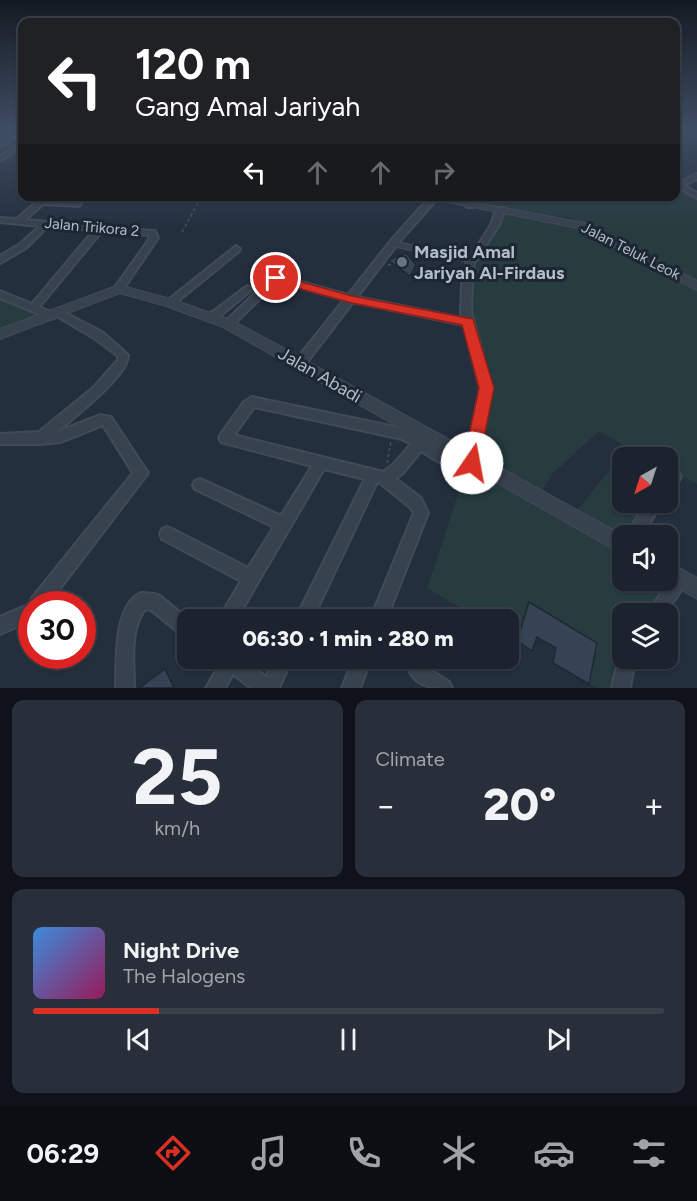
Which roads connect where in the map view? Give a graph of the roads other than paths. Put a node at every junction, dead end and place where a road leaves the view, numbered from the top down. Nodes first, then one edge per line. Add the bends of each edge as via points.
1 (697, 176) edge
2 (680, 183) edge
3 (680, 186) edge
4 (697, 195) edge
5 (79, 201) edge
6 (425, 201) edge
7 (474, 201) edge
8 (41, 202) joint
9 (500, 210) junction
10 (0, 220) edge
11 (18, 222) junction
12 (47, 223) junction
13 (101, 227) junction
14 (394, 243) junction
15 (236, 249) dead end
16 (0, 260) edge
17 (472, 260) junction
18 (697, 286) edge
19 (247, 289) dead end
20 (119, 290) junction
21 (0, 294) edge
22 (352, 299) junction
23 (170, 303) junction
24 (34, 307) junction
25 (56, 315) junction
26 (211, 318) junction
27 (468, 322) junction
28 (228, 324) junction
29 (0, 334) edge
30 (300, 363) junction
31 (420, 438) junction
32 (0, 439) edge
33 (39, 439) junction
34 (321, 462) junction
35 (466, 463) junction
36 (379, 477) junction
37 (200, 485) dead end
38 (284, 524) junction
39 (167, 534) dead end
40 (612, 540) edge
41 (251, 578) junction
42 (682, 581) edge
43 (48, 591) edge
44 (664, 603) edge
45 (233, 609) edge
46 (309, 609) edge
47 (382, 609) edge
48 (18, 618) edge
49 (177, 620) edge
50 (0, 626) edge
51 (224, 669) edge
52 (241, 669) edge
53 (278, 669) edge
54 (359, 669) edge
55 (625, 669) edge
56 (419, 672) dead end
57 (624, 687) edge
58 (125, 688) edge
59 (215, 688) edge
60 (268, 688) edge
61 (351, 688) edge
62 (443, 688) edge

1 - 2 street
3 - 4 street
5 - 8 street
6 - 14 street
7 - 9 street, Jalan Teluk Leok
8 - 11 street
9 - 17 street
9 - 18 street, Jalan Teluk Leok via 581,225
10 - 11 street, Jalan Trikora 2
11 - 12 street, Jalan Trikora 2
12 - 13 street, Jalan Trikora 2
12 - 16 street via 23,246
13 - 20 street, Jalan Trikora 2 via 154,234
13 - 24 street
14 - 17 lane
14 - 22 street
15 - 23 street
17 - 27 street via 466,302
19 - 26 street
20 - 23 street, Jalan Abadi
20 - 25 street
21 - 24 street
22 - 27 street
22 - 28 street via 276,278
22 - 30 street
23 - 26 street, Jalan Abadi
24 - 25 street
25 - 29 street
25 - 33 street via 98,335 123,355 123,361 97,391
26 - 28 street, Jalan Abadi
27 - 35 street via 486,388
28 - 30 street, Jalan Abadi
30 - 31 street, Jalan Abadi
31 - 34 street via 252,402 225,438
31 - 35 street, Jalan Abadi
31 - 36 street via 398,469
32 - 33 street
33 - 43 street via 107,421 141,473
34 - 36 street
34 - 38 street
35 - 40 street, Jalan Abadi
36 - 46 street
36 - 47 street via 416,503 421,513
37 - 38 street
38 - 41 street
39 - 41 street
41 - 45 street
42 - 44 street
48 - 50 street
49 - 58 street via 154,602 141,601 135,608 128,626
51 - 59 street
52 - 60 street
53 - 60 street
54 - 61 street
55 - 57 street
56 - 62 street

